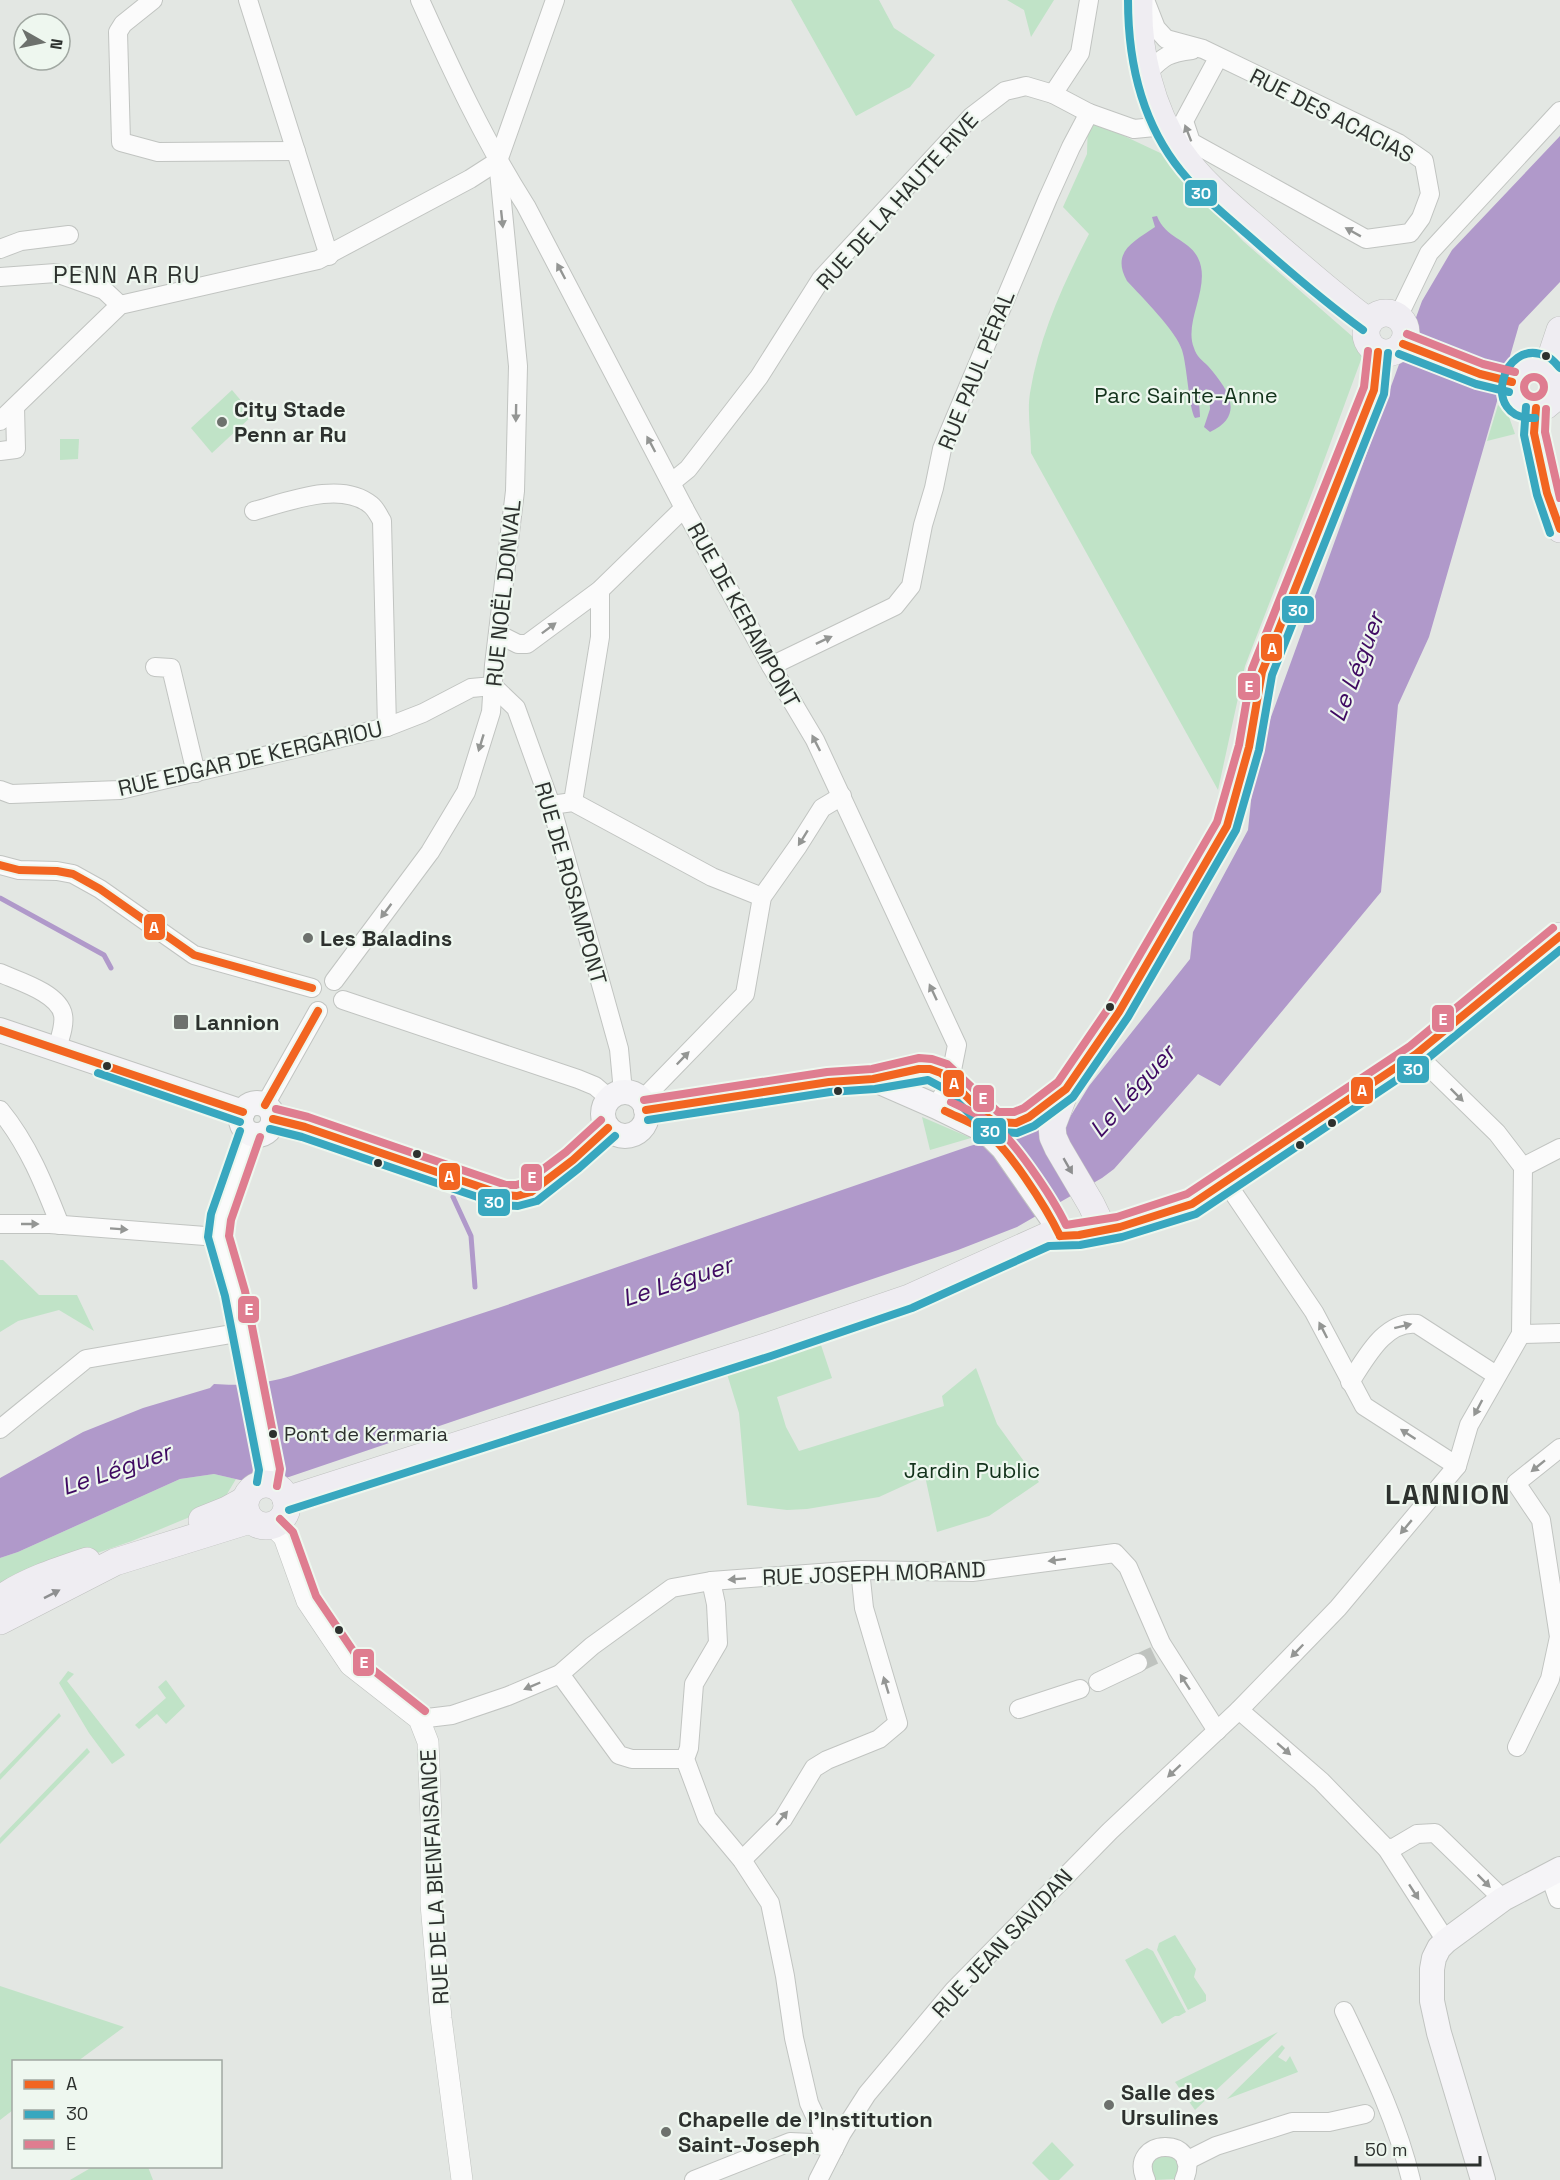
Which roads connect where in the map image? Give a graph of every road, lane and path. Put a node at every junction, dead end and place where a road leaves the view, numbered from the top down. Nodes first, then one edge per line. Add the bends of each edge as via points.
1 (153, 0) edge
2 (248, 0) edge
3 (420, 0) edge
4 (555, 0) edge
5 (1089, 0) edge
6 (1139, 0) edge
7 (1145, 0) edge
8 (1210, 53) junction
9 (1147, 73) junction
10 (1053, 94) junction
11 (1560, 111) edge
12 (1089, 113) junction
13 (1165, 126) junction
14 (296, 151) junction
15 (498, 161) junction
16 (69, 235) dead end
17 (0, 249) edge
18 (329, 256) junction
19 (0, 277) edge
20 (120, 305) junction
21 (1398, 317) junction
22 (1369, 322) junction
23 (1560, 330) edge
24 (1396, 347) junction
25 (1547, 369) junction
26 (1509, 381) junction
27 (15, 407) junction
28 (1536, 408) junction
29 (0, 421) edge
30 (0, 451) edge
31 (672, 482) junction
32 (684, 508) junction
33 (254, 511) dead end
34 (1560, 529) edge
35 (600, 590) junction
36 (498, 634) junction
37 (155, 666) dead end
38 (771, 666) junction
39 (493, 686) junction
40 (387, 727) junction
41 (196, 773) junction
42 (0, 790) edge
43 (842, 796) junction
44 (573, 802) junction
45 (551, 805) junction
46 (0, 865) edge
47 (762, 897) junction
48 (1559, 939) edge
49 (0, 973) edge
50 (334, 981) junction
51 (312, 988) junction
52 (343, 1000) junction
53 (318, 1011) junction
54 (0, 1029) edge
55 (57, 1048) junction
56 (1416, 1054) junction
57 (873, 1079) junction
58 (950, 1080) junction
59 (630, 1100) junction
60 (937, 1107) junction
61 (0, 1110) edge
62 (258, 1117) junction
63 (1040, 1121) junction
64 (608, 1128) junction
65 (1560, 1148) edge
66 (1523, 1167) junction
67 (1226, 1182) junction
68 (0, 1224) edge
69 (60, 1225) junction
70 (1053, 1230) junction
71 (1104, 1231) junction
72 (218, 1237) junction
73 (241, 1322) junction
74 (1560, 1333) edge
75 (1521, 1334) junction
76 (253, 1374) joint
77 (1496, 1375) junction
78 (1350, 1382) junction
79 (0, 1429) edge
80 (1560, 1448) edge
81 (1457, 1466) junction
82 (274, 1485) junction
83 (256, 1515) junction
84 (860, 1570) junction
85 (711, 1581) junction
86 (0, 1599) edge
87 (0, 1621) edge
88 (1138, 1663) tunnel mouth
89 (560, 1674) junction
90 (1098, 1682) dead end
91 (1080, 1689) dead end
92 (1019, 1709) dead end
93 (1239, 1710) junction
94 (419, 1719) junction
95 (1217, 1731) junction
96 (1517, 1747) dead end
97 (685, 1759) junction
98 (1387, 1849) junction
99 (741, 1860) junction
100 (1555, 1872) edge
101 (1503, 1899) junction
102 (1558, 1899) dead end
103 (1446, 1941) junction
104 (1344, 2012) dead end
105 (1377, 2110) junction
106 (834, 2149) junction
107 (1186, 2161) junction
108 (462, 2180) edge
109 (694, 2180) edge
110 (818, 2180) edge
111 (1146, 2180) edge
112 (1184, 2180) edge
113 (1411, 2180) edge
114 (1483, 2180) edge

1 - 14 street via 118,32 121,142 158,152
2 - 14 street
3 - 15 street, RUE DE KERAMPONT
4 - 15 street
5 - 10 street via 1080,53
6 - 9 main road via 1138,27
7 - 8 street via 1156,28 1166,39
8 -> 8 street, RUE DES ACACIAS via 1398,144 1424,162 1430,194 1410,233 1366,239 1191,142 1184,121
8 - 9 street via 1172,52
9 - 13 main road
10 - 12 street, RUE DE LA HAUTE RIVE
10 - 31 street, RUE DE LA HAUTE RIVE via 1026,86 1005,91 971,117 821,279 759,377 688,469
11 - 21 street via 1429,253
12 - 13 street, RUE DE LA HAUTE RIVE via 1134,129
38 -> 12 street, RUE PAUL PÉRAL via 895,606 911,586 942,449 1048,198
13 - 22 main road via 1200,177
14 - 18 street
15 - 18 street
31 -> 15 street, RUE DE KERAMPONT via 526,206
15 -> 36 street, RUE NOËL DONVAL via 518,366 515,491
16 - 17 street via 21,241
18 - 20 street
19 - 20 street via 56,273 104,290
20 - 27 street
21 - 22 main road via 1378,314
21 - 24 main road via 1406,330
22 - 24 main road via 1368,343
23 - 25 main road
24 - 26 main road
24 - 63 main road via 1374,390 1262,672 1249,747 1227,826 1119,1012
25 - 26 main road via 1529,365
25 - 28 main road via 1555,381 1554,396 1543,407
26 - 28 main road via 1518,401
27 - 29 street
27 - 30 street via 16,450
28 - 34 main road via 1534,433 1546,492
31 - 32 street, RUE DE KERAMPONT
32 - 35 street
32 - 38 street, RUE DE KERAMPONT
33 - 40 street via 322,493 340,493 372,505 382,520
36 -> 35 street via 527,644
35 - 44 street via 600,637
36 - 39 street, RUE NOËL DONVAL
37 - 41 street via 171,668
43 -> 38 street, RUE DE KERAMPONT via 815,740
39 - 40 street, RUE EDGAR DE KERGARIOU via 471,688
39 - 45 street, RUE DE ROSAMPONT via 516,708
39 -> 50 street, RUE NOËL DONVAL via 491,712 466,792 430,852
40 - 41 street, RUE EDGAR DE KERGARIOU
41 - 42 street, RUE EDGAR DE KERGARIOU via 120,790 10,794
43 -> 47 street via 822,808
58 -> 43 street, RUE DE KERAMPONT via 957,1045
44 - 45 street
44 - 47 street via 712,877
45 - 59 street, RUE DE ROSAMPONT
46 - 51 street via 73,874 194,955
59 -> 47 street via 745,994
48 - 56 main road
49 - 55 street via 53,998 63,1015
50 - 51 street via 319,981
50 - 52 street via 342,989
51 - 53 street via 310,1001
52 - 53 street via 332,1013
52 - 59 street
53 - 62 street
54 - 55 main road
55 - 62 main road
56 -> 66 street via 1497,1133
56 - 67 main road
57 - 58 main road via 930,1069
57 - 59 main road
57 - 60 main road
58 - 60 street, RUE DE KERAMPONT
58 - 63 main road via 995,1122
59 - 64 main road via 603,1110
59 - 64 main road via 645,1122 633,1134 619,1135
60 - 70 main road via 992,1137 1003,1148
61 - 69 street via 28,1151
62 - 64 main road via 305,1127 517,1196 544,1183
62 - 72 street via 220,1217
63 -> 71 main road via 1053,1137
65 - 66 street
66 - 75 street
67 - 71 main road via 1192,1204
78 -> 67 street via 1314,1312
68 -> 69 street
69 -> 72 street
70 - 71 main road
70 - 82 main road via 909,1298 768,1346
72 - 73 street
73 - 76 street
73 - 79 street via 86,1359
74 - 75 street
75 - 77 street
76 - 82 street
78 -> 77 street via 1391,1329 1405,1323 1417,1324
77 -> 81 street via 1469,1425
81 -> 78 street via 1364,1406
80 -> 96 street via 1516,1483 1541,1520 1559,1637 1550,1679
81 -> 93 street, RUE JEAN SAVIDAN via 1338,1608
82 - 83 main road via 249,1491
82 - 83 main road via 286,1511 284,1517
83 - 86 main road via 227,1510 55,1572
87 -> 83 main road via 115,1562
83 - 94 street via 284,1537 307,1601 350,1665
84 -> 85 street, RUE JOSEPH MORAND
95 -> 84 street, RUE JOSEPH MORAND via 1161,1652 1128,1567 1115,1553 972,1572
99 -> 84 street via 783,1819 814,1768 879,1740 898,1723 864,1608
85 - 89 street, RUE JOSEPH MORAND via 672,1588
85 - 97 street via 718,1642 694,1684
88 - 90 street
89 -> 94 street, RUE JOSEPH MORAND via 452,1715
89 - 97 street via 619,1755 632,1759
91 - 92 street
93 - 95 street, RUE JEAN SAVIDAN
93 -> 98 street via 1321,1781
94 - 108 street, RUE DE LA BIENFAISANCE via 428,1742 431,1904
95 -> 106 street, RUE JEAN SAVIDAN via 1110,1831 954,1990 867,2094
97 - 99 street via 707,1818
98 -> 101 street via 1417,1834 1435,1833
98 -> 103 street
99 - 106 street via 770,1903 808,2103
100 - 101 main road
100 - 102 street
101 - 103 main road
103 - 114 main road via 1434,1958 1432,2001
104 - 105 street
105 - 107 street via 1329,2122 1292,2122 1216,2146
105 - 113 street via 1406,2160
106 - 109 street via 790,2142
106 - 110 street, RUE JEAN SAVIDAN
107 - 111 street via 1171,2147 1154,2149 1143,2163
107 - 112 street

